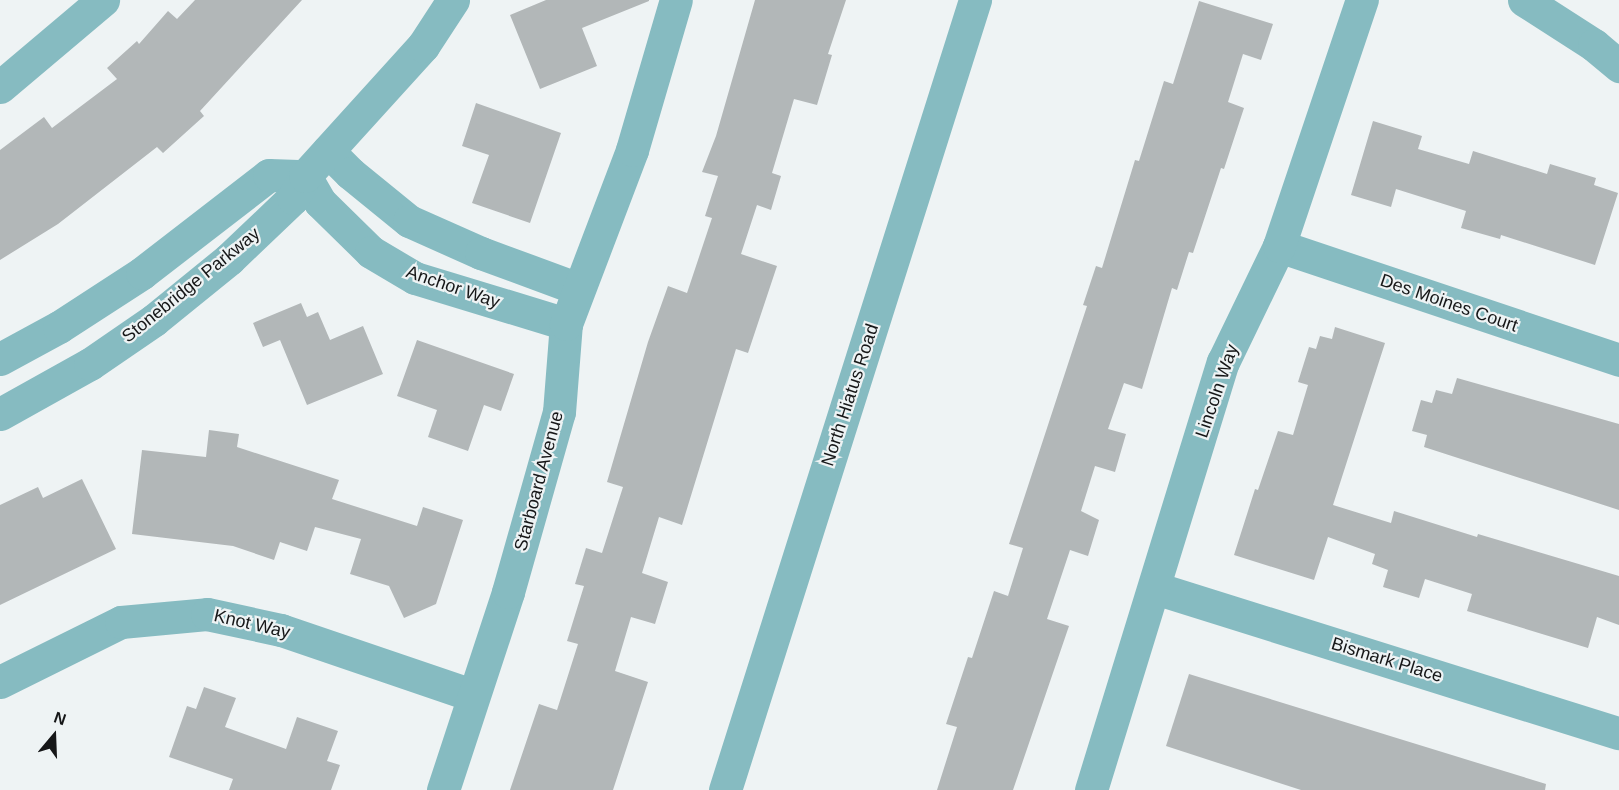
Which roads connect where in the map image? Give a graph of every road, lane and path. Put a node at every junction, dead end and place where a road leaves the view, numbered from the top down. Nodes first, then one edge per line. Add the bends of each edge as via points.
1 (103, 0) edge
2 (453, 0) edge
3 (676, 0) edge
4 (975, 0) edge
5 (1362, 0) edge
6 (1524, 0) edge
7 (1619, 66) edge
8 (0, 87) edge
9 (328, 151) junction
10 (305, 176) junction
11 (1279, 246) junction
12 (579, 289) junction
13 (566, 324) junction
14 (0, 359) edge
15 (1619, 360) edge
16 (0, 414) edge
17 (1155, 588) junction
18 (0, 682) edge
19 (472, 695) junction
20 (1619, 733) edge
21 (443, 790) edge
22 (725, 790) edge
23 (1091, 790) edge

1 - 8 street
2 - 9 street, Stonebridge Parkway via 423,46
3 - 12 street, Starboard Avenue via 632,150
4 - 22 street, North Hiatus Road
5 - 11 street, Lincoln Way
6 - 7 street
9 - 10 street, Stonebridge Parkway
9 - 12 street via 409,221
10 - 13 street, Anchor Way via 320,202 371,252 415,278
10 - 14 street, Stonebridge Parkway via 269,175 142,273 59,327
10 - 16 street, Stonebridge Parkway via 293,198 229,259 154,320 90,364
11 - 15 street, Des Moines Court
11 - 17 street, Lincoln Way via 1223,362
12 - 13 street, Starboard Avenue
13 - 19 street, Starboard Avenue via 559,412 508,592
17 - 20 street, Bismark Place
17 - 23 street, Lincoln Way
18 - 19 street, Knot Way via 121,622 207,614 281,630
19 - 21 street, Starboard Avenue

